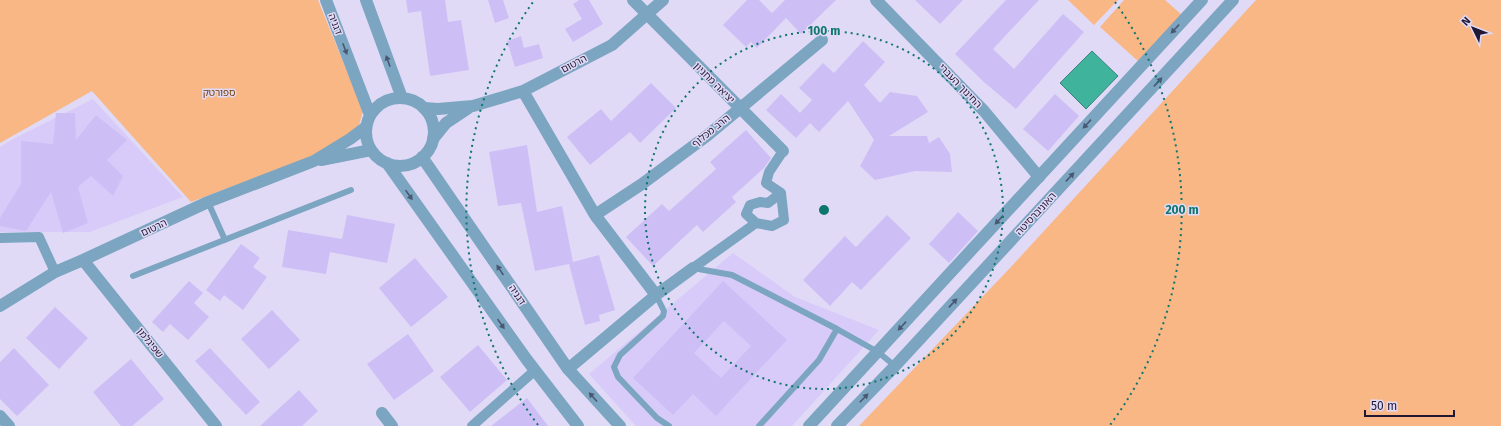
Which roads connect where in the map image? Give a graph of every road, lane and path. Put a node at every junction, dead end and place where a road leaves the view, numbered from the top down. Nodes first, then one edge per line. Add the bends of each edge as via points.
1 (326, 0) edge
2 (366, 0) edge
3 (632, 0) edge
4 (663, 0) edge
5 (1202, 0) edge
6 (1233, 0) edge
7 (881, 2) edge
8 (646, 14) junction
9 (822, 40) dead end
10 (523, 91) junction
11 (402, 98) junction
12 (473, 106) junction
13 (424, 108) junction
14 (739, 108) junction
15 (368, 121) junction
16 (433, 139) junction
17 (371, 150) junction
18 (783, 151) joint
19 (422, 157) junction
20 (314, 162) junction
21 (387, 163) junction
22 (1039, 177) junction
23 (351, 190) dead end
24 (781, 193) junction
25 (208, 202) junction
26 (595, 215) junction
27 (756, 224) junction
28 (0, 238) edge
29 (225, 240) junction
30 (83, 260) junction
31 (693, 268) junction
32 (55, 272) junction
33 (133, 276) dead end
34 (656, 295) junction
35 (0, 306) edge
36 (837, 329) junction
37 (878, 352) junction
38 (895, 366) junction
39 (568, 368) junction
40 (532, 373) dead end
41 (382, 413) dead end
42 (0, 416) edge
43 (9, 426) edge
44 (216, 426) edge
45 (392, 426) edge
46 (472, 426) edge
47 (578, 426) edge
48 (620, 426) edge
49 (669, 426) edge
50 (759, 426) edge
51 (809, 426) edge
52 (837, 426) edge

1 -> 15 street, דגניה
11 -> 2 street
3 - 8 street, יציאה מחניון
4 - 8 street, הרטום
5 -> 22 street
38 -> 6 street, האוניברסיטה
7 - 22 street, החינוך העברי via 984,111
8 - 10 street, הרטום via 612,45
8 - 14 street, יציאה מחניון
9 - 14 street, הרב מכלוף
10 - 12 street, הרטום
10 - 26 street
11 - 13 street
11 - 15 street via 381,104
12 - 13 street, הרטום
12 - 16 street, הרטום via 446,123
13 - 16 street via 432,122
14 - 18 street, יציאה מחניון
14 - 26 street, הרב מכלוף via 708,135
15 - 17 street via 366,135
15 - 20 street, הרטום via 350,139
16 - 19 street
17 - 20 street, הרטום
17 - 21 street
18 - 24 street via 769,172 766,183
19 - 21 street via 411,164 399,166
39 -> 19 street, דגניה
20 - 25 street, הרטום
21 -> 47 street via 527,360
22 -> 37 street
23 - 29 lane
24 - 27 street via 784,220 772,226
24 - 27 street via 768,203 750,205 746,214
25 - 29 lane
25 - 30 street, הרטום
26 - 34 street
27 - 31 street
28 - 32 street via 39,237
29 - 33 lane
30 - 32 street, הרטום
30 - 44 street, שפיגלמן
31 - 34 street
31 - 36 lane via 732,275
32 - 35 street, הרטום
34 - 39 street
34 - 49 lane via 664,312 663,316 620,355 614,367 618,377 657,418
36 - 37 lane
36 - 50 lane via 819,360
37 - 38 lane
37 - 51 street
52 -> 38 street, האוניברסיטה
48 -> 39 street, דגניה
40 - 46 street
41 - 45 street
42 - 43 street

